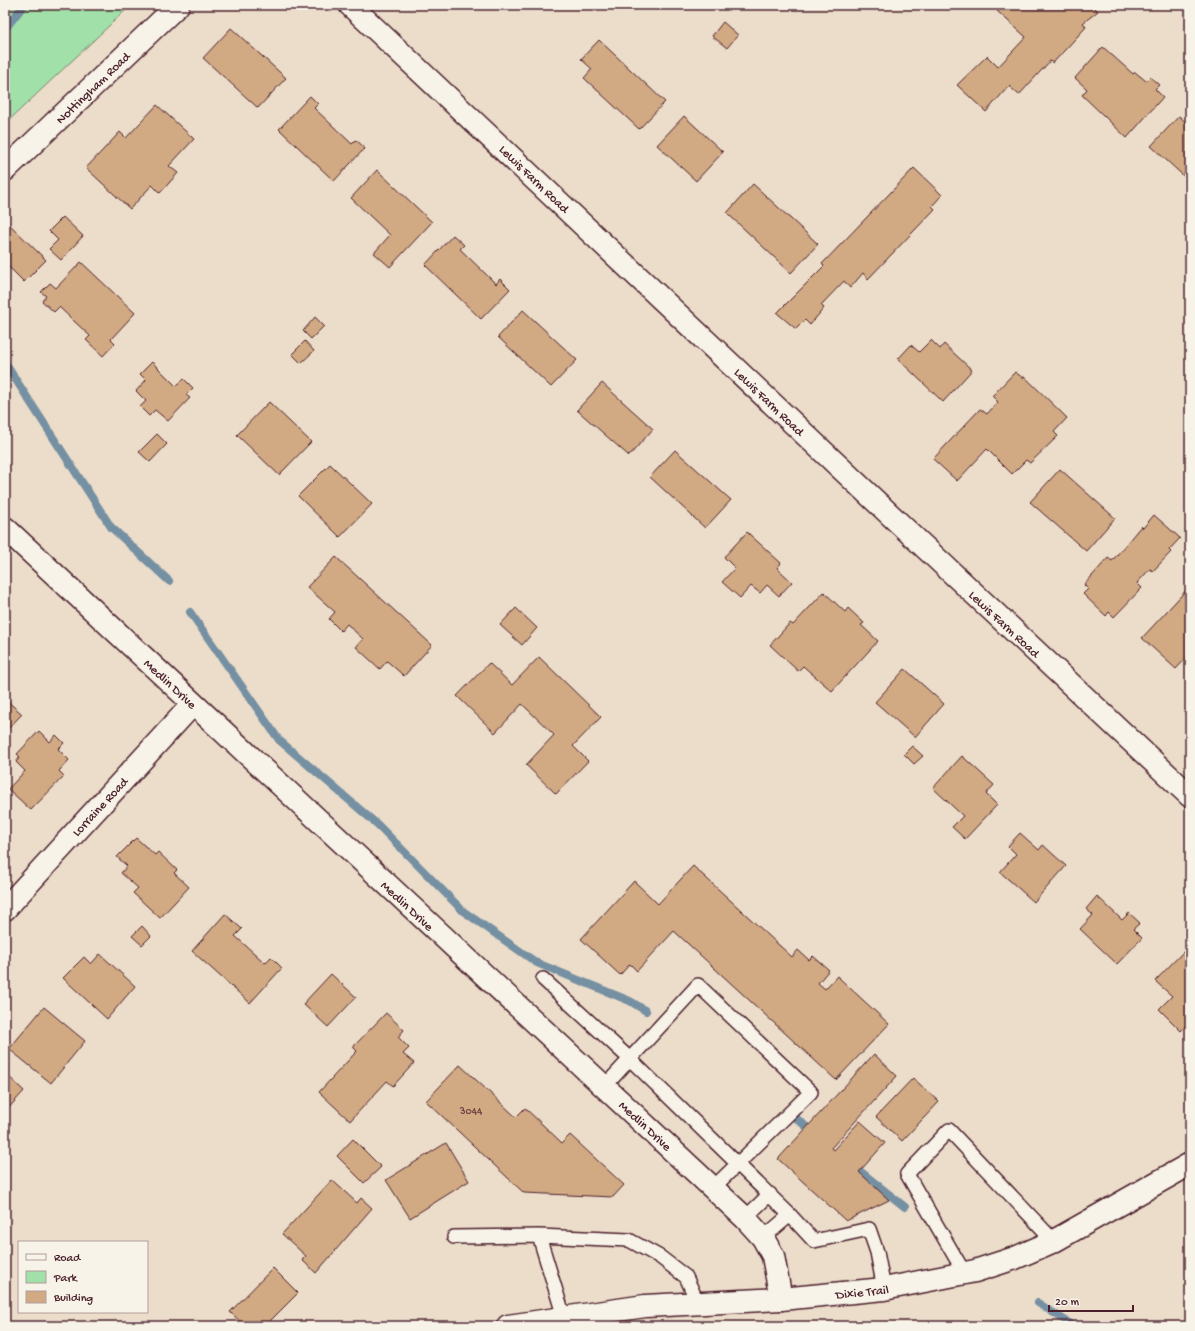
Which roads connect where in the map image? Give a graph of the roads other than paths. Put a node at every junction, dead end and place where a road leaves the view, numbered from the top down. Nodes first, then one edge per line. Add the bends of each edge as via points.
1 (178, 5) edge
2 (350, 5) edge
3 (5, 170) edge
4 (5, 528) edge
5 (193, 704) junction
6 (1190, 796) edge
7 (5, 909) edge
8 (543, 979) dead end
9 (630, 1059) junction
10 (605, 1086) junction
11 (738, 1164) junction
12 (1190, 1164) edge
13 (713, 1188) junction
14 (770, 1194) junction
15 (790, 1214) junction
16 (745, 1218) junction
17 (539, 1236) junction
18 (454, 1238) dead end
19 (763, 1238) junction
20 (1054, 1241) junction
21 (965, 1274) junction
22 (884, 1289) junction
23 (781, 1299) junction
24 (698, 1303) junction
25 (564, 1317) junction
26 (508, 1326) edge

1 - 3 street, Nottingham Road
2 - 6 street, Lewis Farm Road
4 - 5 street, Medlin Drive
5 - 7 street, Lorraine Road
5 - 10 street, Medlin Drive
8 - 9 lane
9 - 10 lane
9 - 11 lane
9 - 11 lane via 698,985 811,1092
10 - 13 street, Medlin Drive
11 - 13 lane
11 - 14 lane
12 - 20 street, Dixie Trail
13 - 16 street, Medlin Drive
14 - 15 lane
14 - 16 lane
15 - 19 lane
15 - 22 lane via 814,1241 869,1229 877,1252
16 - 19 street, Medlin Drive
17 - 18 lane
17 - 24 lane via 629,1240 660,1257 686,1277
17 - 25 lane
19 - 23 street, Medlin Drive via 773,1256
20 - 21 street, Dixie Trail via 1015,1258
20 - 21 lane via 949,1130 907,1174
21 - 22 street, Dixie Trail
22 - 23 street, Dixie Trail
23 - 24 street, Dixie Trail
24 - 25 street, Dixie Trail via 645,1306
25 - 26 street, Dixie Trail

